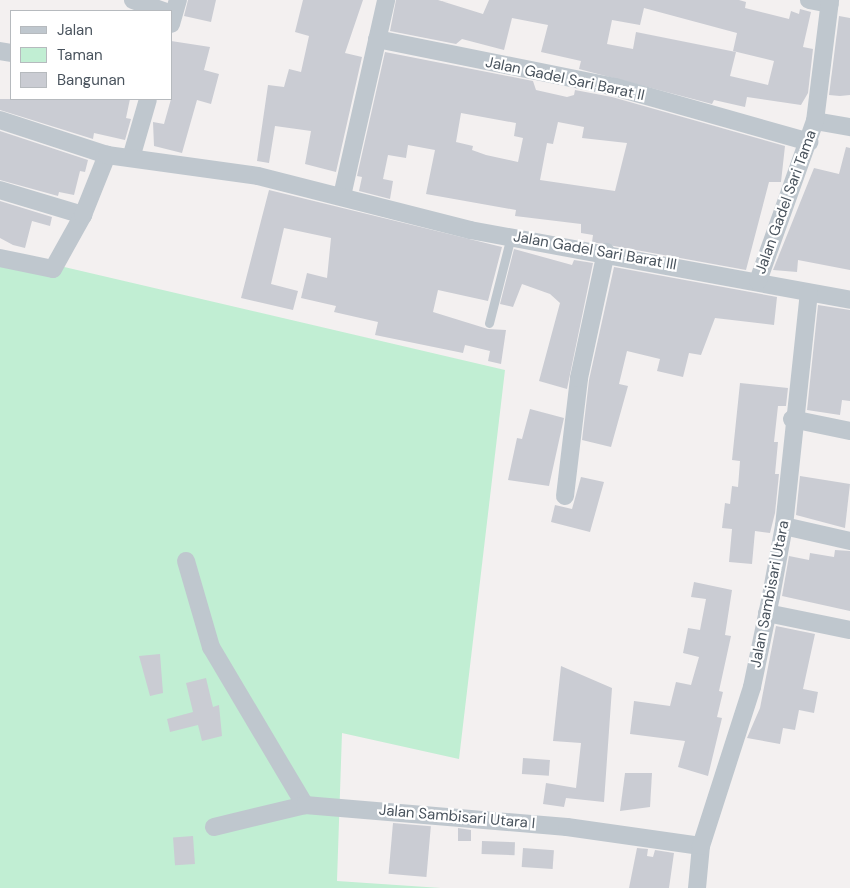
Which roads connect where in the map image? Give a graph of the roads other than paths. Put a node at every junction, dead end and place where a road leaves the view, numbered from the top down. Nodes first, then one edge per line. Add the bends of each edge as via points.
1 (133, 0) edge
2 (386, 0) edge
3 (809, 0) edge
4 (830, 2) edge
5 (163, 10) edge
6 (376, 39) junction
7 (148, 100) edge
8 (0, 120) edge
9 (815, 121) junction
10 (850, 127) edge
11 (808, 142) junction
12 (107, 155) junction
13 (131, 158) junction
14 (0, 190) edge
15 (342, 196) junction
16 (83, 215) junction
17 (511, 236) junction
18 (606, 252) junction
19 (0, 258) edge
20 (758, 280) junction
21 (809, 293) junction
22 (850, 300) edge
23 (489, 323) dead end
24 (792, 419) junction
25 (850, 431) edge
26 (565, 496) dead end
27 (784, 526) junction
28 (850, 541) edge
29 (186, 561) dead end
30 (768, 613) junction
31 (850, 630) edge
32 (304, 805) junction
33 (214, 827) dead end
34 (701, 846) junction
35 (697, 888) edge

1 - 5 street
2 - 6 street
3 - 4 street, Jalan Gadel Sari Tama
4 - 9 street, Jalan Gadel Sari Tama
6 - 11 street, Jalan Gadel Sari Barat II via 615,87
6 - 15 street
7 - 13 street
8 - 12 street, Jalan Gadel Sari Barat III
9 - 10 street
9 - 11 street, Jalan Gadel Sari Tama
11 - 20 street, Jalan Gadel Sari Tama
12 - 13 street, Jalan Gadel Sari Barat III
12 - 16 street
13 - 15 street, Jalan Gadel Sari Barat III via 258,176
14 - 16 street
15 - 17 street, Jalan Gadel Sari Barat III
16 - 19 street via 53,270
17 - 18 street, Jalan Gadel Sari Barat III
17 - 23 lane
18 - 20 street, Jalan Gadel Sari Barat III
18 - 26 street via 579,378
20 - 21 street, Jalan Gadel Sari Barat III
21 - 22 street, Jalan Gadel Sari Barat III
21 - 24 street, Jalan Sambisari Utara
24 - 25 street
24 - 27 street, Jalan Sambisari Utara
27 - 28 street
27 - 30 street, Jalan Sambisari Utara
29 - 32 street via 211,647
30 - 31 street
30 - 34 street, Jalan Sambisari Utara via 752,687
32 - 33 street, Jalan Sambisari Utara I
32 - 34 street, Jalan Sambisari Utara I via 567,827
34 - 35 street, Jalan Sambisari Utara

